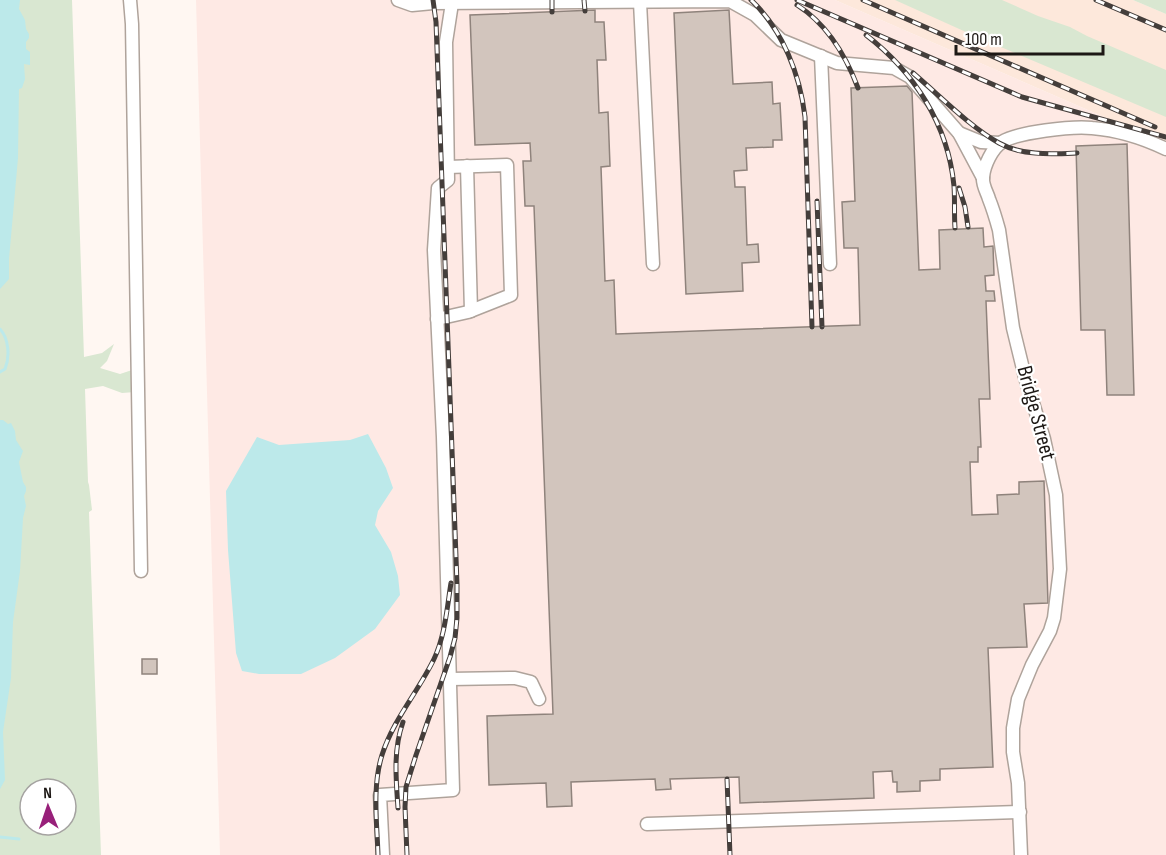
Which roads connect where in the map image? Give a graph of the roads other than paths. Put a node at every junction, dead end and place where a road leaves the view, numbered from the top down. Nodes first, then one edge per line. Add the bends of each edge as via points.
1 (130, 0) edge
2 (398, 0) edge
3 (640, 2) junction
4 (452, 3) junction
5 (821, 56) junction
6 (959, 133) junction
7 (1000, 143) junction
8 (1166, 149) edge
9 (467, 166) junction
10 (448, 167) junction
11 (982, 178) junction
12 (653, 264) dead end
13 (830, 264) dead end
14 (471, 311) junction
15 (437, 320) junction
16 (141, 571) dead end
17 (450, 679) junction
18 (539, 699) dead end
19 (1020, 812) junction
20 (646, 824) dead end
21 (383, 855) edge
22 (1021, 855) edge

1 - 16 lane
2 - 4 lane, Bridge Street via 412,5
3 - 4 lane, Bridge Street
3 - 5 lane, Bridge Street via 730,1 755,15 781,40
3 - 12 lane
4 - 10 lane via 446,42
5 - 6 lane, Bridge Street via 837,63 894,68 910,77
5 - 13 lane
6 - 7 lane via 981,142
6 - 11 lane, Bridge Street
7 - 8 lane via 1045,130 1090,127 1131,135
7 - 11 lane via 989,157
9 - 10 lane
9 - 14 lane
9 - 14 lane via 507,165 511,295
10 - 15 lane via 448,180 438,188 434,250
11 - 19 lane, Bridge Street via 999,230 1013,328 1044,439 1058,510 1060,569 1054,618 1018,699 1013,728
14 - 15 lane
15 - 17 lane
17 - 18 lane via 515,678 531,682
17 - 21 lane via 453,790 380,795
19 - 20 lane
19 - 22 lane, Bridge Street

